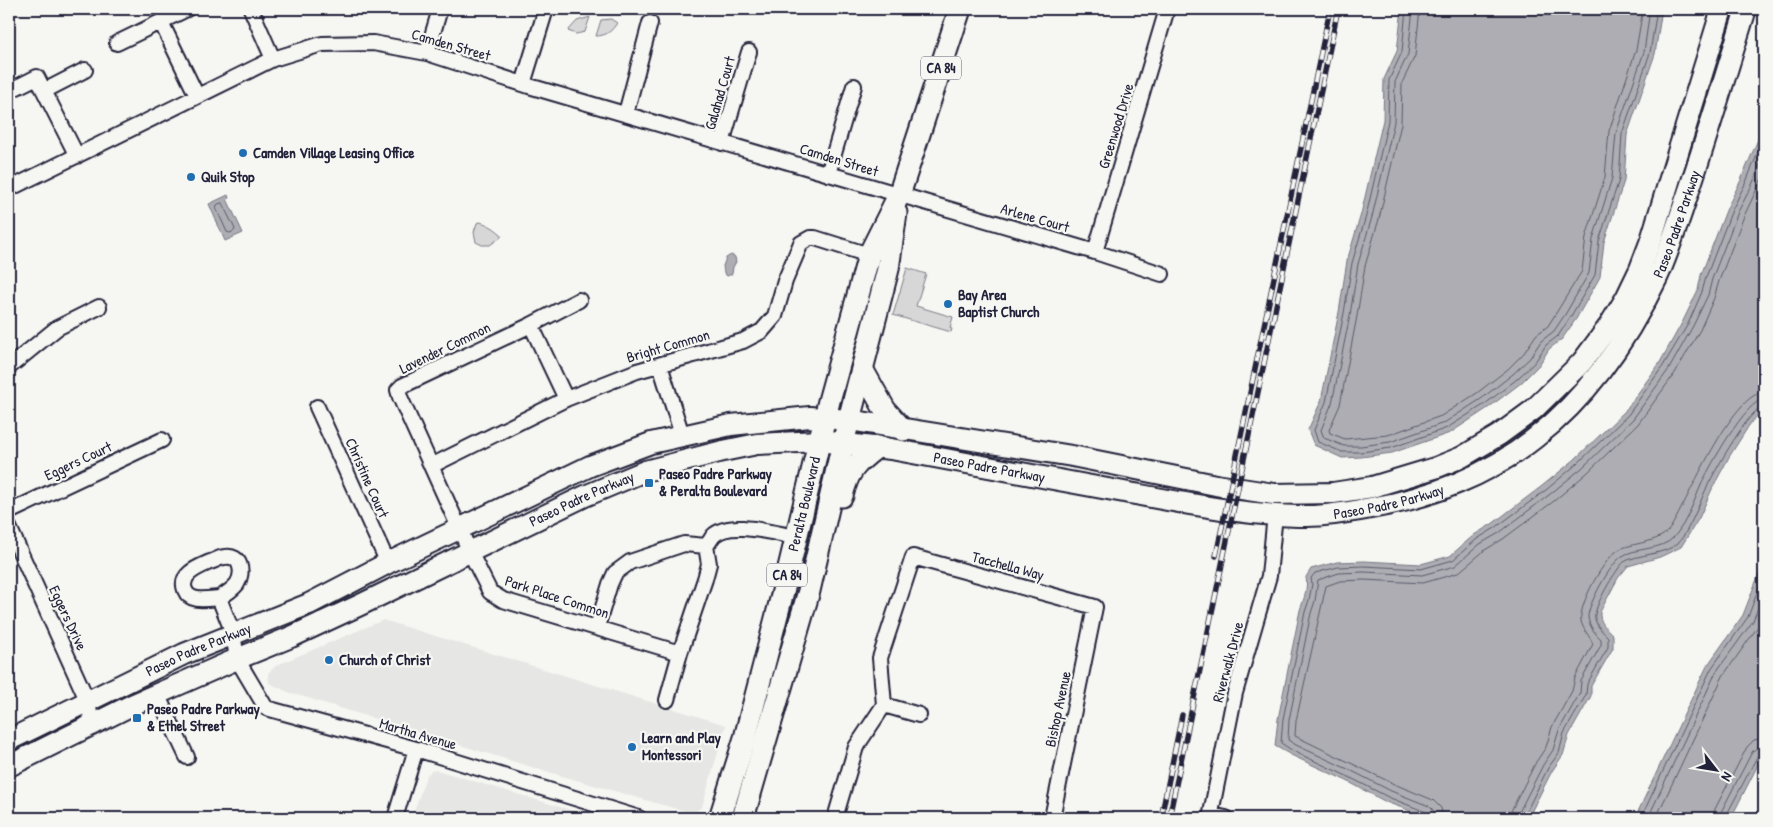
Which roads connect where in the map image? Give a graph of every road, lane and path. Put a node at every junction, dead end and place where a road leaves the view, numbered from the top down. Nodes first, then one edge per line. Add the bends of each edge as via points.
1 (187, 9) edge
2 (251, 9) edge
3 (440, 9) edge
4 (546, 9) edge
5 (960, 9) edge
6 (1167, 9) edge
7 (1722, 9) edge
8 (1746, 9) edge
9 (161, 22) junction
10 (650, 23) dead end
11 (117, 43) dead end
12 (749, 52) dead end
13 (427, 53) junction
14 (273, 59) junction
15 (85, 70) dead end
16 (523, 84) junction
17 (854, 86) dead end
18 (44, 90) junction
19 (9, 91) edge
20 (197, 96) junction
21 (626, 113) junction
22 (722, 143) junction
23 (76, 156) junction
24 (828, 174) junction
25 (9, 188) edge
26 (899, 195) junction
27 (1095, 252) junction
28 (869, 255) junction
29 (1162, 274) dead end
30 (579, 300) dead end
31 (99, 307) dead end
32 (531, 325) junction
33 (660, 366) junction
34 (9, 367) edge
35 (862, 369) junction
36 (566, 399) junction
37 (317, 407) dead end
38 (825, 418) junction
39 (849, 420) junction
40 (903, 430) junction
41 (682, 435) junction
42 (162, 440) dead end
43 (819, 441) junction
44 (843, 443) junction
45 (877, 447) junction
46 (431, 466) junction
47 (9, 512) edge
48 (1275, 514) junction
49 (9, 527) edge
50 (460, 530) junction
51 (796, 537) junction
52 (706, 546) junction
53 (470, 552) junction
54 (818, 552) junction
55 (388, 563) junction
56 (219, 598) dead end
57 (1095, 607) joint
58 (597, 627) junction
59 (233, 633) junction
60 (680, 653) junction
61 (237, 659) junction
62 (157, 694) junction
63 (667, 700) dead end
64 (88, 702) junction
65 (884, 705) junction
66 (919, 715) dead end
67 (92, 724) junction
68 (9, 740) edge
69 (416, 749) junction
70 (187, 757) dead end
71 (9, 766) edge
72 (1211, 817) edge
73 (395, 818) edge
74 (639, 818) edge
75 (720, 818) edge
76 (743, 818) edge
77 (835, 818) edge
78 (1052, 818) edge
79 (1226, 818) edge

1 - 9 street
2 - 14 street
3 - 13 street
4 - 16 street
5 - 26 main road, Peralta Boulevard / CA 84
6 - 27 street, Greenwood Drive
7 - 40 main road, Paseo Padre Parkway via 1651,240 1626,298 1582,362 1557,388 1506,430 1462,457 1372,487 1333,493 1274,494 1072,456
8 - 48 main road, Paseo Padre Parkway via 1696,171 1657,276 1636,319 1614,353 1562,414 1535,439 1500,462 1424,495 1340,514
9 - 11 street
9 - 20 street
10 - 21 street
12 - 22 street, Galahad Court
13 - 14 street, Camden Street via 373,42 322,44
13 - 16 street, Camden Street
14 - 20 street, Camden Street
15 - 18 street
16 - 21 street, Camden Street
17 - 24 street
18 - 19 street via 38,78
18 - 23 street
20 - 23 street, Camden Street
21 - 22 street, Camden Street
22 - 24 street, Camden Street
23 - 25 street, Camden Street
24 - 26 street, Camden Street
26 - 27 street, Arlene Court
26 - 28 main road, Peralta Boulevard / CA 84
26 - 35 main road, Peralta Boulevard / CA 84 via 888,269
27 - 29 street, Arlene Court
28 - 33 street, Bright Common via 810,238 801,243 775,316 762,331 743,341
28 - 38 main road, Peralta Boulevard / CA 84
30 - 32 street, Lavender Common
31 - 34 street via 57,328
32 - 36 street
32 - 46 street, Lavender Common via 398,390
33 - 36 street, Bright Common via 637,371
33 - 41 street
35 - 39 main road, Peralta Boulevard / CA 84
35 - 40 main road via 885,410
36 - 46 street, Bright Common
37 - 55 street, Christine Court
38 - 39 main road, Paseo Padre Parkway
38 - 41 main road, Paseo Padre Parkway via 768,420
38 - 43 main road, Peralta Boulevard / CA 84
39 - 40 main road, Paseo Padre Parkway
39 - 44 main road, Peralta Boulevard / CA 84
41 - 50 main road, Paseo Padre Parkway via 590,466
42 - 47 street, Eggers Court
43 - 44 main road, Paseo Padre Parkway
43 - 51 main road, Peralta Boulevard / CA 84
43 - 53 main road, Paseo Padre Parkway via 758,444 645,471 585,496
44 - 45 main road, Paseo Padre Parkway
44 - 54 main road, Peralta Boulevard / CA 84
45 - 48 main road, Paseo Padre Parkway via 1212,508
45 - 54 main road via 858,462 846,478 831,538
46 - 50 street, Park Place Common
48 - 72 street, Riverwalk Drive via 1269,576 1236,693
49 - 64 street, Eggers Drive
50 - 53 street, Park Place Common
50 - 55 main road, Paseo Padre Parkway
51 - 52 street via 744,528 714,535
51 - 75 main road, Peralta Boulevard / CA 84 via 745,738
52 - 58 street via 684,544 630,562 615,573
52 - 60 street via 709,564
53 - 58 street, Park Place Common via 490,592 496,596
53 - 61 main road, Paseo Padre Parkway via 291,637
54 - 76 main road, Peralta Boulevard / CA 84
55 - 59 main road, Paseo Padre Parkway via 309,604
56 - 59 street, Martha Avenue
57 - 65 street, Tacchella Way via 913,557 880,658
57 - 78 street, Bishop Avenue
58 - 60 street, Park Place Common
59 - 61 street, Martha Avenue
59 - 64 main road, Paseo Padre Parkway
60 - 63 street
61 - 62 main road, Paseo Padre Parkway
61 - 69 street, Martha Avenue via 266,708
62 - 67 main road, Paseo Padre Parkway
62 - 70 street
64 - 67 street, Eggers Drive
64 - 68 main road, Paseo Padre Parkway
65 - 66 street
65 - 77 street via 856,747
67 - 71 main road, Paseo Padre Parkway
69 - 73 street
69 - 74 street, Martha Avenue
72 - 79 street

